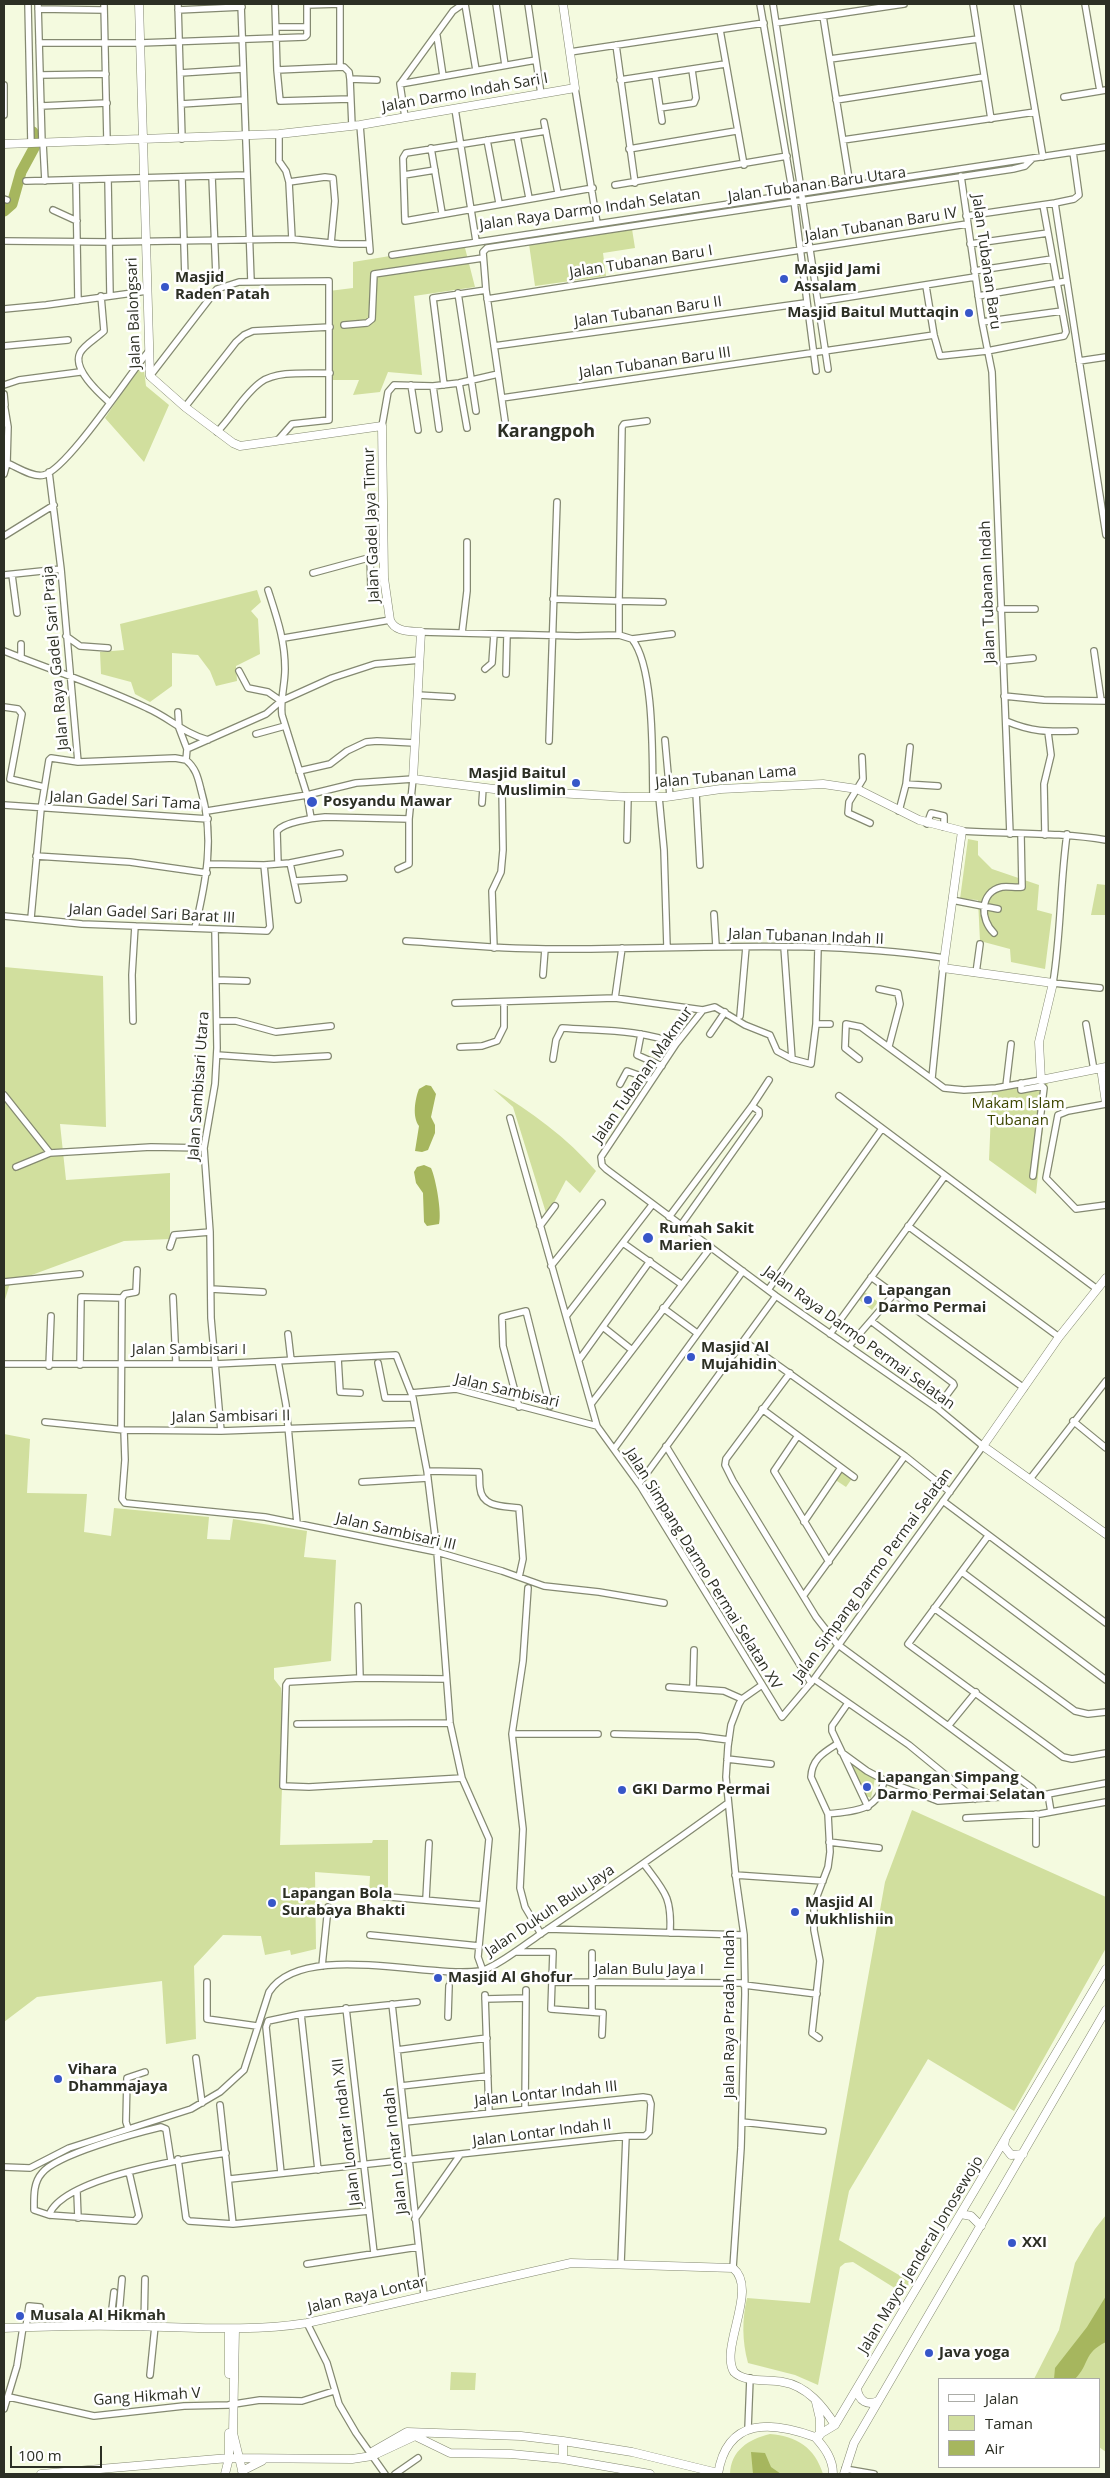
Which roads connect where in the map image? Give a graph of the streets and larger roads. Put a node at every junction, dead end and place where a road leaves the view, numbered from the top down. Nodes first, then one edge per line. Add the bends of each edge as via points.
1 (28, 4) edge
2 (139, 4) edge
3 (275, 4) edge
4 (307, 4) edge
5 (340, 4) edge
6 (464, 4) edge
7 (496, 4) edge
8 (528, 4) edge
9 (563, 4) edge
10 (760, 4) edge
11 (773, 4) edge
12 (904, 4) edge
13 (973, 4) edge
14 (1017, 4) edge
15 (1085, 4) edge
16 (242, 5) edge
17 (38, 6) edge
18 (73, 7) edge
19 (104, 7) edge
20 (178, 7) edge
21 (823, 16) junction
22 (764, 23) junction
23 (776, 24) junction
24 (276, 27) junction
25 (307, 27) junction
26 (720, 30) junction
27 (437, 36) junction
28 (276, 38) junction
29 (242, 39) junction
30 (978, 39) junction
31 (179, 41) junction
32 (39, 43) junction
33 (105, 43) junction
34 (140, 43) junction
35 (616, 45) junction
36 (570, 52) junction
37 (830, 59) junction
38 (536, 60) junction
39 (725, 64) junction
40 (505, 65) junction
41 (340, 66) junction
42 (243, 69) junction
43 (277, 70) junction
44 (476, 70) junction
45 (692, 70) junction
46 (180, 73) junction
47 (106, 74) junction
48 (40, 75) junction
49 (655, 75) junction
50 (443, 76) junction
51 (984, 77) junction
52 (350, 79) junction
53 (377, 80) dead end
54 (620, 80) junction
55 (400, 84) junction
56 (4, 85) edge
57 (575, 88) junction
58 (1103, 91) edge
59 (541, 94) junction
60 (1064, 97) dead end
61 (350, 99) junction
62 (244, 100) junction
63 (836, 100) junction
64 (107, 103) junction
65 (181, 104) junction
66 (4, 106) edge
67 (41, 106) junction
68 (455, 108) junction
69 (660, 108) junction
70 (1035, 112) junction
71 (4, 115) edge
72 (405, 117) junction
73 (991, 119) junction
74 (662, 120) dead end
75 (544, 122) dead end
76 (356, 125) junction
77 (546, 131) junction
78 (736, 131) junction
79 (279, 134) junction
80 (516, 136) junction
81 (246, 137) junction
82 (182, 139) junction
83 (143, 140) junction
84 (487, 140) junction
85 (843, 140) junction
86 (107, 141) junction
87 (37, 143) junction
88 (4, 144) edge
89 (460, 144) junction
90 (1106, 147) edge
91 (431, 148) junction
92 (629, 149) junction
93 (1073, 152) junction
94 (787, 156) junction
95 (1043, 157) junction
96 (1032, 159) junction
97 (744, 165) junction
98 (435, 170) junction
99 (246, 174) junction
100 (404, 175) junction
101 (212, 176) junction
102 (911, 176) junction
103 (962, 176) junction
104 (182, 177) junction
105 (144, 178) junction
106 (108, 179) junction
107 (76, 180) junction
108 (45, 181) junction
109 (26, 182) dead end
110 (289, 182) junction
111 (635, 183) junction
112 (913, 183) junction
113 (615, 185) dead end
114 (850, 185) junction
115 (593, 188) junction
116 (792, 193) junction
117 (558, 194) junction
118 (803, 196) junction
119 (528, 198) junction
120 (794, 201) junction
121 (499, 203) junction
122 (1055, 203) junction
123 (1043, 205) junction
124 (470, 209) junction
125 (53, 210) dead end
126 (442, 213) junction
127 (966, 216) junction
128 (77, 221) junction
129 (597, 223) junction
130 (967, 224) junction
131 (1048, 233) junction
132 (248, 238) junction
133 (292, 239) junction
134 (213, 240) junction
135 (4, 241) edge
136 (146, 241) junction
137 (184, 241) junction
138 (476, 241) junction
139 (78, 242) junction
140 (110, 242) junction
141 (331, 243) junction
142 (369, 244) junction
143 (970, 244) junction
144 (810, 248) junction
145 (799, 250) junction
146 (370, 251) dead end
147 (392, 255) dead end
148 (483, 258) junction
149 (1052, 259) junction
150 (975, 274) junction
151 (216, 276) dead end
152 (185, 278) dead end
153 (250, 281) junction
154 (1067, 282) junction
155 (1057, 284) junction
156 (926, 286) junction
157 (486, 290) junction
158 (147, 292) junction
159 (458, 293) junction
160 (110, 295) junction
161 (101, 296) junction
162 (978, 296) junction
163 (487, 299) junction
164 (78, 300) junction
165 (818, 302) junction
166 (805, 303) junction
167 (4, 309) edge
168 (1062, 311) junction
169 (982, 322) junction
170 (344, 324) dead end
171 (330, 327) junction
172 (934, 335) junction
173 (68, 340) dead end
174 (4, 346) edge
175 (494, 346) junction
176 (824, 351) junction
177 (987, 351) junction
178 (148, 352) junction
179 (814, 353) junction
180 (1106, 358) edge
181 (1079, 361) junction
182 (828, 369) dead end
183 (816, 371) dead end
184 (80, 372) dead end
185 (330, 373) junction
186 (498, 374) junction
187 (150, 376) junction
188 (471, 380) junction
189 (459, 383) junction
190 (4, 385) edge
191 (411, 385) junction
192 (444, 385) junction
193 (433, 386) junction
194 (4, 394) edge
195 (502, 398) junction
196 (109, 402) junction
197 (4, 404) edge
198 (185, 407) junction
199 (476, 411) dead end
200 (327, 421) junction
201 (506, 421) dead end
202 (648, 421) dead end
203 (382, 426) junction
204 (467, 428) dead end
205 (439, 429) dead end
206 (418, 430) dead end
207 (218, 432) junction
208 (330, 432) junction
209 (278, 440) junction
210 (6, 450) edge
211 (8, 463) junction
212 (49, 472) junction
213 (4, 474) edge
214 (557, 502) dead end
215 (54, 505) junction
216 (1104, 505) edge
217 (1106, 535) edge
218 (4, 536) edge
219 (467, 542) dead end
220 (383, 554) junction
221 (370, 557) junction
222 (61, 569) junction
223 (313, 573) dead end
224 (4, 575) edge
225 (12, 575) junction
226 (371, 588) dead end
227 (268, 590) dead end
228 (553, 599) junction
229 (619, 601) junction
230 (664, 602) dead end
231 (1000, 609) junction
232 (1035, 609) dead end
233 (17, 613) dead end
234 (390, 620) junction
235 (421, 632) junction
236 (462, 633) junction
237 (494, 634) junction
238 (672, 634) dead end
239 (507, 635) junction
240 (619, 635) junction
241 (66, 636) junction
242 (551, 636) junction
243 (284, 638) junction
244 (632, 639) junction
245 (21, 644) dead end
246 (108, 648) dead end
247 (4, 651) edge
248 (1094, 651) dead end
249 (22, 658) junction
250 (1033, 658) dead end
251 (420, 660) junction
252 (1003, 661) junction
253 (485, 669) dead end
254 (238, 671) dead end
255 (506, 674) dead end
256 (70, 678) junction
257 (418, 695) junction
258 (1004, 696) junction
259 (452, 698) dead end
260 (1104, 700) edge
261 (281, 701) junction
262 (4, 707) edge
263 (178, 712) dead end
264 (1006, 721) junction
265 (285, 726) junction
266 (179, 728) junction
267 (1076, 731) dead end
268 (1048, 732) junction
269 (256, 734) dead end
270 (208, 740) junction
271 (665, 740) dead end
272 (549, 741) dead end
273 (415, 743) junction
274 (910, 747) dead end
275 (187, 750) junction
276 (862, 757) dead end
277 (186, 760) junction
278 (78, 762) junction
279 (299, 771) junction
280 (413, 779) junction
281 (906, 784) junction
282 (938, 786) dead end
283 (44, 787) junction
284 (483, 788) junction
285 (857, 789) junction
286 (502, 790) junction
287 (696, 793) junction
288 (307, 795) junction
289 (670, 796) junction
290 (628, 797) junction
291 (656, 797) junction
292 (482, 803) dead end
293 (4, 805) edge
294 (41, 809) junction
295 (207, 811) junction
296 (899, 811) junction
297 (311, 818) junction
298 (208, 819) junction
299 (409, 819) junction
300 (870, 823) dead end
301 (962, 831) junction
302 (1010, 834) junction
303 (1067, 834) junction
304 (1021, 835) junction
305 (1045, 835) junction
306 (627, 840) dead end
307 (1106, 840) edge
308 (340, 853) dead end
309 (36, 856) junction
310 (290, 863) junction
311 (208, 864) junction
312 (278, 864) junction
313 (264, 865) junction
314 (700, 865) dead end
315 (398, 869) dead end
316 (207, 873) junction
317 (344, 878) dead end
318 (294, 882) junction
319 (298, 900) dead end
320 (952, 900) junction
321 (983, 906) junction
322 (998, 909) dead end
323 (714, 914) dead end
324 (4, 916) edge
325 (32, 918) junction
326 (135, 926) junction
327 (195, 928) junction
328 (215, 930) junction
329 (994, 933) dead end
330 (406, 941) dead end
331 (980, 944) dead end
332 (716, 946) junction
333 (746, 946) junction
334 (667, 947) junction
335 (784, 947) junction
336 (494, 948) junction
337 (622, 948) junction
338 (818, 948) junction
339 (545, 949) junction
340 (944, 958) junction
341 (943, 968) junction
342 (976, 973) junction
343 (544, 975) dead end
344 (216, 980) junction
345 (247, 982) dead end
346 (1053, 983) junction
347 (1100, 988) dead end
348 (879, 990) dead end
349 (616, 998) junction
350 (504, 1002) junction
351 (455, 1003) dead end
352 (703, 1010) junction
353 (725, 1012) junction
354 (740, 1016) dead end
355 (133, 1021) dead end
356 (218, 1021) junction
357 (816, 1024) junction
358 (830, 1024) dead end
359 (1086, 1024) dead end
360 (331, 1026) dead end
361 (641, 1034) junction
362 (710, 1034) dead end
363 (676, 1044) junction
364 (1011, 1044) dead end
365 (889, 1046) junction
366 (460, 1047) dead end
367 (217, 1055) junction
368 (328, 1056) dead end
369 (792, 1058) junction
370 (553, 1059) dead end
371 (859, 1059) dead end
372 (662, 1066) junction
373 (1100, 1069) edge
374 (932, 1078) junction
375 (652, 1080) junction
376 (768, 1080) dead end
377 (1041, 1080) junction
378 (1021, 1083) junction
379 (620, 1084) dead end
380 (1006, 1086) junction
381 (4, 1095) edge
382 (839, 1096) dead end
383 (1106, 1103) edge
384 (752, 1106) junction
385 (510, 1118) dead end
386 (742, 1120) junction
387 (751, 1126) junction
388 (881, 1130) junction
389 (722, 1147) junction
390 (204, 1148) junction
391 (50, 1153) junction
392 (732, 1154) junction
393 (601, 1160) joint
394 (16, 1167) dead end
395 (945, 1176) junction
396 (1033, 1176) dead end
397 (602, 1203) dead end
398 (652, 1205) junction
399 (1106, 1205) edge
400 (555, 1206) dead end
401 (669, 1217) junction
402 (681, 1225) junction
403 (540, 1226) junction
404 (908, 1226) junction
405 (210, 1232) junction
406 (623, 1242) junction
407 (170, 1247) dead end
408 (710, 1247) junction
409 (650, 1261) junction
410 (551, 1266) junction
411 (137, 1270) dead end
412 (743, 1271) junction
413 (80, 1274) dead end
414 (871, 1277) junction
415 (1106, 1278) edge
416 (4, 1282) edge
417 (681, 1284) junction
418 (1097, 1288) junction
419 (211, 1289) junction
420 (768, 1290) junction
421 (263, 1292) dead end
422 (894, 1294) junction
423 (776, 1296) junction
424 (173, 1297) dead end
425 (122, 1298) junction
426 (663, 1308) junction
427 (567, 1315) junction
428 (51, 1316) dead end
429 (871, 1321) junction
430 (603, 1328) junction
431 (697, 1333) junction
432 (288, 1334) dead end
433 (830, 1334) junction
434 (1059, 1337) junction
435 (744, 1341) junction
436 (850, 1346) junction
437 (632, 1350) junction
438 (338, 1358) junction
439 (291, 1360) junction
440 (579, 1360) junction
441 (278, 1362) junction
442 (120, 1363) junction
443 (176, 1363) junction
444 (378, 1363) dead end
445 (4, 1364) edge
446 (215, 1364) junction
447 (50, 1366) junction
448 (80, 1366) junction
449 (790, 1373) junction
450 (1106, 1381) edge
451 (1024, 1388) junction
452 (360, 1393) dead end
453 (412, 1396) junction
454 (592, 1404) junction
455 (550, 1406) dead end
456 (520, 1407) junction
457 (937, 1408) junction
458 (762, 1410) junction
459 (45, 1422) dead end
460 (1073, 1422) junction
461 (417, 1424) junction
462 (597, 1426) junction
463 (123, 1430) junction
464 (288, 1430) junction
465 (221, 1431) junction
466 (797, 1437) junction
467 (666, 1446) junction
468 (983, 1446) junction
469 (1106, 1448) edge
470 (614, 1449) junction
471 (906, 1456) junction
472 (840, 1469) junction
473 (427, 1471) junction
474 (854, 1477) dead end
475 (428, 1478) junction
476 (1030, 1479) junction
477 (362, 1482) dead end
478 (639, 1484) junction
479 (950, 1492) junction
480 (943, 1501) junction
481 (804, 1522) junction
482 (297, 1523) junction
483 (1106, 1534) edge
484 (988, 1536) junction
485 (438, 1552) junction
486 (829, 1562) junction
487 (962, 1572) junction
488 (519, 1577) junction
489 (528, 1588) dead end
490 (804, 1596) junction
491 (664, 1603) dead end
492 (358, 1606) dead end
493 (934, 1608) junction
494 (1106, 1622) edge
495 (835, 1641) junction
496 (694, 1650) dead end
497 (360, 1678) junction
498 (446, 1679) junction
499 (1106, 1680) edge
500 (812, 1681) junction
501 (762, 1685) junction
502 (670, 1687) dead end
503 (693, 1687) junction
504 (976, 1692) junction
505 (742, 1699) junction
506 (848, 1704) junction
507 (1106, 1712) edge
508 (782, 1717) joint
509 (450, 1723) junction
510 (297, 1724) dead end
511 (949, 1725) junction
512 (512, 1734) junction
513 (598, 1734) dead end
514 (614, 1734) dead end
515 (729, 1740) junction
516 (837, 1744) junction
517 (841, 1752) junction
518 (1106, 1753) edge
519 (727, 1759) junction
520 (771, 1764) dead end
521 (462, 1778) junction
522 (884, 1780) junction
523 (1106, 1783) edge
524 (1036, 1794) junction
525 (1048, 1794) junction
526 (975, 1799) junction
527 (1106, 1802) edge
528 (728, 1803) junction
529 (868, 1807) junction
530 (1051, 1812) junction
531 (828, 1814) junction
532 (1036, 1814) junction
533 (966, 1818) dead end
534 (829, 1842) junction
535 (429, 1843) dead end
536 (1036, 1844) dead end
537 (879, 1848) dead end
538 (644, 1864) junction
539 (735, 1875) junction
540 (822, 1881) junction
541 (378, 1896) dead end
542 (426, 1899) junction
543 (481, 1904) junction
544 (328, 1907) dead end
545 (548, 1929) junction
546 (541, 1934) junction
547 (670, 1934) junction
548 (370, 1935) dead end
549 (744, 1935) junction
550 (479, 1946) junction
551 (515, 1952) junction
552 (592, 1953) dead end
553 (322, 1966) junction
554 (1106, 1969) edge
555 (483, 1970) junction
556 (207, 1982) dead end
557 (553, 1982) junction
558 (592, 1982) junction
559 (744, 1984) junction
560 (449, 1986) tunnel mouth
561 (526, 1990) dead end
562 (816, 1994) junction
563 (526, 1998) junction
564 (417, 2002) dead end
565 (392, 2004) junction
566 (346, 2008) junction
567 (1106, 2010) edge
568 (592, 2012) junction
569 (301, 2014) junction
570 (448, 2017) dead end
571 (257, 2026) junction
572 (602, 2035) dead end
573 (487, 2038) junction
574 (819, 2038) dead end
575 (397, 2050) junction
576 (196, 2058) dead end
577 (145, 2072) dead end
578 (488, 2076) junction
579 (401, 2086) junction
580 (202, 2103) junction
581 (220, 2105) dead end
582 (525, 2109) junction
583 (489, 2113) junction
584 (405, 2122) junction
585 (742, 2122) junction
586 (128, 2128) junction
587 (823, 2131) dead end
588 (626, 2136) junction
589 (645, 2136) joint
590 (1005, 2140) junction
591 (226, 2153) junction
592 (1023, 2154) junction
593 (460, 2155) junction
594 (178, 2159) junction
595 (409, 2160) junction
596 (171, 2161) junction
597 (364, 2165) junction
598 (4, 2167) edge
599 (318, 2170) junction
600 (129, 2172) junction
601 (281, 2173) junction
602 (230, 2179) junction
603 (77, 2192) junction
604 (369, 2211) junction
605 (962, 2214) junction
606 (49, 2215) junction
607 (78, 2218) junction
608 (415, 2219) junction
609 (233, 2224) junction
610 (980, 2226) junction
611 (418, 2247) junction
612 (374, 2254) junction
613 (621, 2263) junction
614 (306, 2264) dead end
615 (733, 2268) junction
616 (122, 2279) dead end
617 (145, 2279) dead end
618 (114, 2292) dead end
619 (424, 2295) junction
620 (40, 2307) dead end
621 (307, 2323) junction
622 (144, 2324) junction
623 (114, 2326) junction
624 (155, 2326) junction
625 (24, 2327) junction
626 (4, 2328) edge
627 (232, 2329) junction
628 (150, 2375) dead end
629 (750, 2378) junction
630 (857, 2389) junction
631 (334, 2391) junction
632 (9, 2397) junction
633 (814, 2398) junction
634 (878, 2401) junction
635 (231, 2405) junction
636 (4, 2410) edge
637 (836, 2425) junction
638 (748, 2429) junction
639 (817, 2436) junction
640 (563, 2441) junction
641 (369, 2455) junction
642 (229, 2458) junction
643 (418, 2458) dead end
644 (239, 2459) junction
645 (269, 2459) junction
646 (563, 2459) junction
647 (691, 2471) edge
648 (845, 2472) edge
649 (242, 2473) edge
650 (41, 2474) edge
651 (225, 2474) edge
652 (385, 2474) edge
653 (395, 2474) edge
654 (650, 2474) edge
655 (718, 2474) edge
656 (832, 2474) edge
657 (874, 2474) edge

1 - 87 street
2 - 34 street, Jalan Balongsari
3 - 24 street
4 - 5 street
4 - 25 street
5 - 41 street
6 - 27 street via 453,11
6 - 44 street
7 - 40 street
8 - 38 street
9 - 36 street
10 - 22 street
11 - 23 street
12 - 21 street
13 - 30 street
14 - 70 street
15 - 58 street
16 - 20 street
16 - 29 street
17 - 18 street
17 - 32 street
18 - 19 street
19 - 33 street
20 - 31 street
21 - 23 street
21 - 37 street
22 - 26 street
22 - 94 street
23 - 118 street
24 - 25 street
24 - 28 street
25 - 28 street via 307,36
26 - 35 street
26 - 39 street
27 - 50 street
27 - 55 street
28 - 29 street
28 - 43 street
29 - 31 street
29 - 42 street
30 - 37 street
30 - 51 street
31 - 34 street
31 - 46 street
32 - 33 street
32 - 48 street
33 - 34 street
33 - 47 street
34 - 83 street, Jalan Balongsari
35 - 36 street
35 - 54 street
36 - 57 street
37 - 63 street
38 - 40 street
38 - 59 street
39 - 45 street
39 - 78 street
40 - 44 street
41 - 43 street
41 - 52 street via 347,69
42 - 46 street
42 - 62 street
43 - 61 street via 280,101
44 - 50 street
45 - 49 street
45 - 69 street via 694,103
46 - 65 street
47 - 48 street
47 - 64 street
48 - 67 street
49 - 54 street
49 - 69 street
50 - 55 street
51 - 63 street
51 - 73 street
52 - 53 street
52 - 61 street
54 - 92 street
55 - 72 street
56 - 66 street
57 - 59 street, Jalan Darmo Indah Sari I
57 - 115 street
58 - 60 street
59 - 68 street, Jalan Darmo Indah Sari I
61 - 76 street
62 - 65 street
62 - 81 street
63 - 85 street
64 - 67 street
64 - 86 street
65 - 82 street
66 - 71 street
67 - 87 street
68 - 72 street, Jalan Darmo Indah Sari I
68 - 89 street
69 - 74 street
70 - 73 street
70 - 95 street
72 - 76 street, Jalan Darmo Indah Sari I
73 - 85 street
75 - 77 street
76 - 79 street, Jalan Darmo Indah Sari I
76 - 142 street
77 - 80 street
77 - 117 street
78 - 92 street
78 - 97 street
79 - 81 street, Jalan Darmo Indah Sari I
79 - 110 street via 279,161
80 - 84 street
80 - 119 street
81 - 82 street, Jalan Darmo Indah Sari I
81 - 99 street
82 - 83 street, Jalan Darmo Indah Sari I
83 - 86 street, Jalan Darmo Indah Sari I
83 - 105 street, Jalan Balongsari
84 - 89 street
84 - 121 street
85 - 114 street
86 - 87 street, Jalan Darmo Indah Sari I
87 - 88 street, Jalan Darmo Indah Sari I
87 - 108 street
89 - 91 street
89 - 124 street
90 - 93 street
91 - 98 street
91 - 100 street via 405,154
92 - 111 street
93 - 95 street
93 - 122 street via 1079,195
94 - 97 street
94 - 116 street
95 - 96 street
96 - 102 street
96 - 103 street, Jalan Tubanan Baru Utara via 1023,167
97 - 111 street
98 - 100 street
98 - 126 street
99 - 101 street
99 - 132 street
100 - 126 street via 404,220
101 - 104 street
101 - 134 street
102 - 112 street
102 - 114 street
103 - 112 street, Jalan Tubanan Baru Utara
103 - 127 street, Jalan Tubanan Baru
104 - 105 street
104 - 137 street
105 - 106 street
105 - 136 street, Jalan Balongsari
106 - 107 street
106 - 140 street
107 - 108 street
107 - 128 street
108 - 109 street
110 - 133 street
110 - 141 street via 333,178 335,201
111 - 113 street
112 - 118 street, Jalan Tubanan Baru Utara
114 - 118 street
115 - 117 street
115 - 129 street
116 - 118 street, Jalan Raya Darmo Indah Selatan
116 - 120 street
116 - 129 street, Jalan Raya Darmo Indah Selatan
117 - 119 street
118 - 120 street, Jalan Tubanan Baru Utara
118 - 144 street
119 - 121 street
120 - 145 street
120 - 148 street, Jalan Tubanan Baru Utara via 679,216 485,249
121 - 124 street
122 - 123 street
122 - 154 street
123 - 127 street
123 - 131 street
124 - 126 street
124 - 138 street
125 - 128 street
127 - 130 street, Jalan Tubanan Baru
128 - 139 street
129 - 138 street, Jalan Raya Darmo Indah Selatan
130 - 143 street, Jalan Tubanan Baru
130 - 144 street, Jalan Tubanan Baru IV
131 - 143 street
131 - 149 street
132 - 133 street
132 - 134 street
132 - 153 street
133 - 141 street
134 - 137 street
134 - 151 street
135 - 139 street
136 - 137 street
136 - 140 street
136 - 158 street, Jalan Balongsari
137 - 152 street
138 - 147 street, Jalan Raya Darmo Indah Selatan
139 - 140 street
139 - 164 street
140 - 160 street
141 - 142 street
142 - 146 street
143 - 150 street, Jalan Tubanan Baru
144 - 145 street, Jalan Tubanan Baru IV
144 - 165 street
145 - 163 street, Jalan Tubanan Baru I
145 - 166 street
148 - 157 street
148 - 170 street via 374,274 372,319 367,323
149 - 150 street
149 - 155 street
150 - 156 street
150 - 162 street, Jalan Tubanan Baru
153 - 171 street via 329,281
153 - 187 street via 227,285 214,292
154 - 155 street
154 - 181 street
155 - 162 street
155 - 168 street
156 - 165 street
156 - 172 street
157 - 159 street
157 - 163 street
158 - 160 street
158 - 178 street, Jalan Balongsari
159 - 188 street
159 - 192 street via 434,297
160 - 161 street
161 - 164 street
161 - 196 street via 104,331 80,353 79,359 88,382
162 - 169 street, Jalan Tubanan Baru
163 - 175 street
164 - 167 street
165 - 176 street
166 - 175 street, Jalan Tubanan Baru II
166 - 179 street
168 - 169 street
168 - 177 street via 1065,334 1061,337
169 - 177 street, Jalan Tubanan Baru
171 - 185 street
171 - 198 street via 253,331 244,335
172 - 176 street, Jalan Tubanan Baru III
172 - 177 street via 940,356
173 - 174 street
175 - 186 street
176 - 179 street, Jalan Tubanan Baru III
176 - 182 street
177 - 231 street, Jalan Tubanan Indah via 992,372
178 - 187 street, Jalan Balongsari
178 - 196 street
179 - 183 street
179 - 195 street, Jalan Tubanan Baru III
180 - 181 street
181 - 216 street
184 - 190 street
185 - 200 street
185 - 207 street via 266,379 256,386
186 - 188 street, Jalan Gadel Jaya Timur
186 - 195 street
187 - 198 street, Jalan Balongsari
188 - 189 street, Jalan Gadel Jaya Timur
188 - 199 street
189 - 192 street, Jalan Gadel Jaya Timur
189 - 204 street
191 - 193 street, Jalan Gadel Jaya Timur
191 - 203 street, Jalan Gadel Jaya Timur via 397,384 389,389
191 - 206 street
192 - 193 street, Jalan Gadel Jaya Timur
193 - 205 street
194 - 197 street
195 - 201 street
196 - 212 street via 74,451
197 - 210 street via 8,427
198 - 207 street, Jalan Balongsari
200 - 208 street
200 - 209 street via 292,424
202 - 229 street via 622,427
203 - 208 street, Jalan Balongsari
203 - 220 street, Jalan Gadel Jaya Timur
207 - 209 street, Jalan Balongsari via 240,446
208 - 209 street, Jalan Balongsari
210 - 211 street
211 - 212 street via 38,475
211 - 213 street
212 - 215 street, Jalan Raya Gadel Sari Praja
214 - 228 street
215 - 218 street
215 - 222 street, Jalan Raya Gadel Sari Praja
216 - 217 street
219 - 236 street via 467,591
220 - 221 street
220 - 234 street, Jalan Gadel Jaya Timur
221 - 223 street
221 - 226 street
222 - 225 street
222 - 241 street, Jalan Raya Gadel Sari Praja
224 - 225 street
225 - 233 street
227 - 243 street
228 - 229 street
228 - 242 street
229 - 230 street
229 - 240 street
231 - 232 street
231 - 252 street, Jalan Tubanan Indah
234 - 235 street, Jalan Gadel Jaya Timur via 398,629
234 - 243 street
235 - 236 street
235 - 251 street
236 - 237 street
237 - 239 street
237 - 253 street via 492,663
238 - 244 street
239 - 242 street
239 - 255 street
240 - 242 street
240 - 244 street
241 - 246 street via 78,645
241 - 256 street, Jalan Raya Gadel Sari Praja
242 - 272 street
243 - 261 street via 285,671
244 - 291 street via 645,673
245 - 249 street
247 - 249 street
248 - 260 street
249 - 256 street
250 - 252 street
251 - 257 street
251 - 261 street via 369,666 303,689
252 - 258 street, Jalan Tubanan Indah
254 - 261 street via 248,688 268,692
256 - 266 street via 102,687 146,707
256 - 278 street, Jalan Raya Gadel Sari Praja
257 - 259 street
257 - 273 street
258 - 260 street
258 - 264 street, Jalan Tubanan Indah
261 - 265 street
261 - 270 street via 266,714
262 - 283 street via 18,709 22,714 10,779
263 - 266 street
264 - 268 street via 1020,728
264 - 302 street, Jalan Tubanan Indah
265 - 269 street
265 - 279 street
266 - 270 street
266 - 275 street
267 - 268 street
268 - 305 street via 1051,755 1044,784
270 - 275 street
271 - 289 street
273 - 279 street via 366,742 330,764
273 - 280 street
274 - 281 street
275 - 277 street
276 - 285 street via 864,777
277 - 278 street
277 - 295 street, Jalan Gadel Sari Tama via 196,770
278 - 283 street, Jalan Raya Gadel Sari Praja via 50,758
279 - 288 street
280 - 284 street, Jalan Tubanan Lama
280 - 288 street via 356,783
280 - 299 street
281 - 282 street
281 - 296 street
283 - 294 street, Jalan Raya Gadel Sari Praja
284 - 286 street, Jalan Tubanan Lama
284 - 292 street
285 - 287 street, Jalan Tubanan Lama via 823,784
285 - 296 street, Jalan Tubanan Lama
285 - 300 street via 849,802 848,814
286 - 290 street, Jalan Tubanan Lama
286 - 336 street via 504,850 501,872 492,891
287 - 289 street, Jalan Tubanan Lama
287 - 314 street
288 - 295 street
288 - 297 street
289 - 291 street, Jalan Tubanan Lama
290 - 291 street, Jalan Tubanan Lama
290 - 306 street
291 - 334 street via 664,850
293 - 294 street, Jalan Gadel Sari Tama
294 - 298 street, Jalan Gadel Sari Tama
294 - 309 street, Jalan Raya Gadel Sari Praja
295 - 298 street, Jalan Gadel Sari Tama
296 - 301 street, Jalan Tubanan Lama via 927,824
297 - 299 street
297 - 312 street via 278,830
298 - 311 street, Jalan Gadel Sari Tama
299 - 315 street via 409,864
301 - 302 street
301 - 320 street
302 - 304 street
303 - 305 street
303 - 307 street
303 - 346 street via 1059,947
304 - 305 street
304 - 321 street via 1022,887 999,888
308 - 310 street
309 - 316 street via 130,862
309 - 325 street, Jalan Raya Gadel Sari Praja
310 - 312 street
310 - 318 street
311 - 313 street
311 - 316 street, Jalan Gadel Sari Tama
312 - 313 street
313 - 328 street, Jalan Gadel Sari Barat III via 269,930
316 - 327 street, Jalan Gadel Sari Tama
317 - 318 street
318 - 319 street
320 - 321 street
320 - 340 street
321 - 322 street
321 - 329 street via 984,921
323 - 332 street
324 - 325 street, Jalan Gadel Sari Barat III
325 - 326 street, Jalan Gadel Sari Barat III
326 - 327 street, Jalan Gadel Sari Barat III
326 - 355 street
327 - 328 street, Jalan Gadel Sari Barat III
328 - 344 street, Jalan Sambisari Utara
330 - 336 street, Jalan Tubanan Indah II
331 - 342 street
332 - 333 street, Jalan Tubanan Indah II
332 - 334 street, Jalan Tubanan Indah II
333 - 335 street, Jalan Tubanan Indah II
333 - 354 street
334 - 337 street, Jalan Tubanan Indah II
335 - 338 street, Jalan Tubanan Indah II
335 - 369 street
336 - 339 street, Jalan Tubanan Indah II
337 - 339 street, Jalan Tubanan Indah II
337 - 349 street
338 - 340 street, Jalan Tubanan Indah II
338 - 357 street
339 - 343 street
340 - 341 street
341 - 342 street
341 - 374 street
342 - 346 street
344 - 345 street
344 - 356 street, Jalan Sambisari Utara
346 - 347 street
346 - 377 street via 1039,1042
348 - 365 street via 898,993 900,998
349 - 350 street
349 - 352 street
350 - 351 street
350 - 366 street via 504,1027 497,1041 482,1046
352 - 353 street, Jalan Tubanan Makmur via 715,1007
352 - 363 street, Jalan Tubanan Makmur
353 - 362 street
353 - 369 street, Jalan Tubanan Makmur via 770,1035 775,1049
356 - 360 street via 236,1021 276,1032
356 - 367 street, Jalan Sambisari Utara
357 - 358 street
357 - 369 street, Jalan Tubanan Makmur via 810,1065
359 - 373 street
361 - 363 street via 658,1036
361 - 370 street via 561,1028
361 - 372 street via 637,1055
363 - 372 street, Jalan Tubanan Makmur
364 - 380 street
365 - 371 street via 861,1027 846,1024 845,1048
365 - 374 street
367 - 368 street via 274,1059
367 - 390 street, Jalan Sambisari Utara
372 - 375 street, Jalan Tubanan Makmur
373 - 377 street
373 - 383 street
374 - 380 street via 944,1088
375 - 379 street via 627,1071
375 - 393 street, Jalan Tubanan Makmur via 603,1151
376 - 384 street
377 - 378 street
378 - 380 street
378 - 396 street via 1021,1090 1044,1088
381 - 391 street
382 - 388 street
383 - 399 street via 1058,1115 1046,1178 1076,1209
384 - 386 street
384 - 387 street via 760,1113
385 - 403 street, Jalan Simpang Darmo Permai Selatan XV
386 - 387 street
386 - 389 street
387 - 392 street
388 - 395 street
388 - 420 street
389 - 392 street
389 - 401 street
390 - 391 street via 151,1147
390 - 405 street, Jalan Sambisari Utara
391 - 394 street
392 - 402 street
393 - 398 street, Jalan Raya Darmo Permai Selatan via 611,1174
395 - 404 street
395 - 418 street
397 - 410 street
398 - 401 street, Jalan Raya Darmo Permai Selatan
398 - 406 street
400 - 403 street
401 - 402 street, Jalan Raya Darmo Permai Selatan
402 - 408 street, Jalan Raya Darmo Permai Selatan
403 - 410 street, Jalan Simpang Darmo Permai Selatan XV
404 - 414 street
404 - 434 street
405 - 407 street via 174,1235
405 - 419 street, Jalan Sambisari Utara
406 - 409 street
406 - 427 street
408 - 412 street, Jalan Raya Darmo Permai Selatan
408 - 417 street
409 - 417 street
409 - 430 street
410 - 427 street, Jalan Simpang Darmo Permai Selatan XV
411 - 425 street via 136,1292
412 - 420 street, Jalan Raya Darmo Permai Selatan
412 - 431 street
413 - 416 street
414 - 422 street
414 - 433 street
415 - 418 street
417 - 426 street
418 - 434 street
419 - 421 street
419 - 446 street, Jalan Sambisari Utara
420 - 423 street, Jalan Raya Darmo Permai Selatan
422 - 429 street
422 - 451 street
423 - 433 street, Jalan Raya Darmo Permai Selatan
423 - 435 street
424 - 443 street
425 - 442 street
425 - 448 street via 81,1298
426 - 431 street
426 - 437 street
427 - 440 street, Jalan Simpang Darmo Permai Selatan XV
428 - 447 street
429 - 436 street
429 - 457 street via 953,1383
430 - 437 street
430 - 440 street
431 - 470 street
432 - 439 street
433 - 436 street, Jalan Raya Darmo Permai Selatan
434 - 451 street
435 - 449 street
435 - 467 street
436 - 457 street, Jalan Raya Darmo Permai Selatan
437 - 454 street
438 - 439 street, Jalan Sambisari I
438 - 452 street via 340,1392
438 - 453 street, Jalan Sambisari I via 396,1355
439 - 441 street, Jalan Sambisari I
440 - 454 street, Jalan Simpang Darmo Permai Selatan XV
441 - 446 street, Jalan Sambisari I
441 - 464 street
442 - 443 street, Jalan Sambisari I
442 - 448 street, Jalan Sambisari I
442 - 463 street
443 - 446 street, Jalan Sambisari I
444 - 453 street, Jalan Sambisari via 385,1398
445 - 447 street, Jalan Sambisari I
446 - 465 street, Jalan Sambisari Utara
447 - 448 street, Jalan Sambisari I
449 - 458 street
449 - 471 street
450 - 460 street
451 - 468 street
453 - 456 street, Jalan Sambisari via 456,1389
453 - 461 street
454 - 462 street, Jalan Simpang Darmo Permai Selatan XV
455 - 456 street via 526,1311 502,1317 503,1346
456 - 462 street, Jalan Sambisari
457 - 468 street, Jalan Raya Darmo Permai Selatan
458 - 466 street
458 - 490 street via 726,1458 725,1465
459 - 463 street, Jalan Sambisari II
460 - 469 street
460 - 476 street
461 - 464 street, Jalan Sambisari II
461 - 473 street
462 - 470 street, Jalan Simpang Darmo Permai Selatan XV
463 - 465 street, Jalan Sambisari II
463 - 482 street, Jalan Sambisari III via 122,1498 130,1504
464 - 465 street, Jalan Sambisari II
464 - 482 street
466 - 472 street
466 - 481 street via 774,1471
467 - 478 street
467 - 500 street
468 - 476 street, Jalan Raya Darmo Permai Selatan
468 - 479 street, Jalan Simpang Darmo Permai Selatan
470 - 478 street, Jalan Simpang Darmo Permai Selatan XV
471 - 479 street
471 - 486 street
472 - 474 street
472 - 481 street
473 - 475 street
473 - 488 street via 479,1472 481,1493 490,1503 497,1507 518,1508 523,1559
475 - 477 street
475 - 485 street
476 - 483 street, Jalan Raya Darmo Permai Selatan
478 - 501 street, Jalan Simpang Darmo Permai Selatan XV
479 - 480 street, Jalan Simpang Darmo Permai Selatan
480 - 484 street
480 - 495 street, Jalan Simpang Darmo Permai Selatan
481 - 486 street
482 - 485 street, Jalan Sambisari III
484 - 487 street
484 - 494 street
485 - 488 street, Jalan Sambisari III
485 - 498 street
486 - 490 street
487 - 493 street
487 - 499 street
488 - 491 street, Jalan Sambisari III via 544,1586
489 - 512 street via 523,1661
490 - 495 street
492 - 497 street
493 - 504 street via 908,1644
493 - 507 street via 1075,1711 1088,1714
495 - 500 street, Jalan Simpang Darmo Permai Selatan
495 - 511 street
496 - 503 street
497 - 498 street
497 - 521 street via 291,1680 286,1686 283,1786
498 - 509 street
500 - 506 street
500 - 508 street, Jalan Simpang Darmo Permai Selatan
501 - 505 street
501 - 508 street, Jalan Simpang Darmo Permai Selatan XV
502 - 503 street
503 - 505 street via 724,1691
504 - 511 street
504 - 518 street via 1063,1757 1072,1759
505 - 515 street, Jalan Raya Pradah Indah via 734,1714
506 - 516 street via 832,1726
506 - 526 street via 909,1745
509 - 510 street
509 - 521 street
511 - 524 street
512 - 513 street
512 - 546 street via 523,1829 520,1888 525,1907
514 - 515 street
515 - 519 street, Jalan Raya Pradah Indah
516 - 517 street
516 - 531 street via 818,1757 811,1772
517 - 522 street
517 - 529 street
519 - 520 street
519 - 528 street, Jalan Raya Pradah Indah
521 - 543 street via 489,1839
522 - 526 street via 938,1801
522 - 529 street via 881,1795
523 - 525 street
524 - 525 street
524 - 526 street
525 - 530 street
527 - 530 street
528 - 538 street, Jalan Dukuh Bulu Jaya
528 - 539 street, Jalan Raya Pradah Indah
529 - 531 street
530 - 532 street
531 - 534 street
532 - 533 street
532 - 536 street
534 - 537 street
534 - 540 street via 828,1867
535 - 542 street
538 - 545 street, Jalan Dukuh Bulu Jaya
538 - 547 street via 671,1906
539 - 540 street
539 - 549 street, Jalan Raya Pradah Indah
540 - 562 street via 814,1904 814,1930 820,1961
541 - 542 street
542 - 543 street
543 - 550 street
544 - 553 street
545 - 546 street, Jalan Dukuh Bulu Jaya
545 - 547 street
546 - 551 street, Jalan Dukuh Bulu Jaya
547 - 549 street
548 - 550 street
549 - 559 street, Jalan Raya Pradah Indah
550 - 555 street via 478,1962
551 - 555 street, Jalan Dukuh Bulu Jaya
551 - 557 street via 553,1952
552 - 558 street
553 - 555 street, Jalan Dukuh Bulu Jaya via 364,1965 450,1973
553 - 571 street, Jalan Dukuh Bulu Jaya via 295,1971 273,1985
554 - 590 street, Jalan Mayor Jenderal Jonosewojo
556 - 571 street via 207,2019
557 - 558 street, Jalan Bulu Jaya I
557 - 568 street via 551,2009
558 - 559 street, Jalan Bulu Jaya I
558 - 568 street
559 - 562 street, Jalan Bulu Jaya I
559 - 585 street, Jalan Raya Pradah Indah
560 - 570 street
561 - 563 street
562 - 574 street via 812,2033
563 - 573 street via 485,1997
563 - 582 street
564 - 565 street
565 - 566 street
565 - 575 street, Jalan Lontar Indah
566 - 569 street
566 - 597 street, Jalan Lontar Indah XII
567 - 592 street
568 - 572 street via 603,2013
569 - 599 street
569 - 601 street via 270,2020 266,2027
571 - 580 street, Jalan Dukuh Bulu Jaya via 244,2070
573 - 575 street
573 - 578 street
575 - 579 street, Jalan Lontar Indah
576 - 580 street
577 - 586 street via 127,2078
578 - 579 street
578 - 583 street
579 - 584 street, Jalan Lontar Indah
580 - 586 street, Jalan Dukuh Bulu Jaya
581 - 591 street
582 - 583 street, Jalan Lontar Indah III
582 - 589 street, Jalan Lontar Indah III via 649,2098 649,2132
583 - 584 street, Jalan Lontar Indah III
584 - 595 street, Jalan Lontar Indah
585 - 587 street
585 - 615 street, Jalan Raya Pradah Indah
586 - 598 street, Jalan Dukuh Bulu Jaya via 69,2148 30,2168
588 - 589 street, Jalan Lontar Indah II
588 - 593 street, Jalan Lontar Indah II
588 - 613 street, Jalan Lontar Indah II
590 - 592 street via 1007,2152
590 - 605 street, Jalan Mayor Jenderal Jonosewojo
591 - 594 street
591 - 602 street
592 - 610 street
593 - 595 street, Jalan Lontar Indah II
593 - 608 street, Jalan Lontar Indah II
594 - 596 street
594 - 609 street via 187,2220
595 - 597 street, Jalan Lontar Indah II
595 - 608 street, Jalan Lontar Indah
596 - 600 street
596 - 606 street via 166,2129 162,2127 89,2147 40,2175 34,2191 34,2210
597 - 599 street, Jalan Lontar Indah II
597 - 604 street, Jalan Lontar Indah XII
599 - 601 street, Jalan Lontar Indah II
600 - 603 street
600 - 607 street via 139,2216 137,2220
601 - 602 street, Jalan Lontar Indah II
602 - 609 street
603 - 606 street via 54,2206
603 - 607 street
604 - 609 street
604 - 612 street, Jalan Lontar Indah XII
605 - 610 street via 971,2216
605 - 630 street, Jalan Mayor Jenderal Jonosewojo
606 - 607 street
608 - 611 street, Jalan Lontar Indah
610 - 634 street
611 - 612 street
611 - 619 street, Jalan Lontar Indah
612 - 614 street
613 - 615 street, Jalan Raya Lontar
613 - 619 street, Jalan Raya Lontar via 555,2265
615 - 629 street via 740,2277 742,2290 732,2368 737,2375
616 - 623 street
617 - 622 street
618 - 623 street
619 - 621 street, Jalan Raya Lontar
620 - 625 street via 29,2306
621 - 627 street, Jalan Raya Lontar
621 - 631 street via 328,2363
622 - 623 street, Jalan Raya Lontar
622 - 624 street, Jalan Raya Lontar
623 - 625 street, Jalan Raya Lontar
624 - 627 street, Jalan Raya Lontar
624 - 628 street
625 - 626 street, Jalan Raya Lontar
625 - 632 street
627 - 635 street
629 - 633 street via 784,2382
629 - 638 street
630 - 634 street via 864,2402
630 - 637 street, Jalan Mayor Jenderal Jonosewojo
631 - 635 street, Gang Hikmah V via 302,2401 260,2400
631 - 641 street
632 - 635 street, Gang Hikmah V via 94,2416
632 - 636 street
633 - 637 street
633 - 639 street via 818,2410
634 - 648 street via 854,2443
635 - 642 street
635 - 644 street
637 - 639 street, Jalan Mayor Jenderal Jonosewojo
638 - 639 street via 773,2425
638 - 655 street via 730,2444
639 - 656 street via 831,2462
640 - 641 street via 413,2431
640 - 646 street
640 - 647 street via 632,2452
641 - 645 street via 352,2459
641 - 646 street via 415,2436 450,2453
641 - 652 street
642 - 644 street
642 - 650 street
642 - 651 street
643 - 653 street
644 - 645 street
644 - 649 street
645 - 649 street via 252,2464
646 - 654 street
647 - 655 street
648 - 657 street

